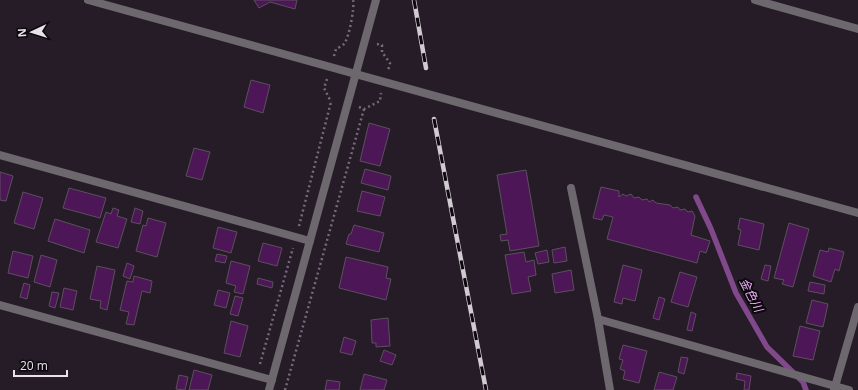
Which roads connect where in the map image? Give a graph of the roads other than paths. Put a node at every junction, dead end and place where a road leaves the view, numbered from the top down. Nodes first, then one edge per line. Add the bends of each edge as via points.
1 (88, 0) edge
2 (376, 0) edge
3 (755, 0) edge
4 (858, 28) edge
5 (356, 75) junction
6 (0, 155) edge
7 (571, 188) dead end
8 (858, 213) edge
9 (310, 241) junction
10 (0, 305) edge
11 (858, 307) edge
12 (598, 319) junction
13 (272, 380) junction
14 (835, 388) edge
15 (269, 390) edge
16 (610, 390) edge
17 (849, 390) edge

1 - 5 street
2 - 5 street
3 - 4 street
5 - 8 street
5 - 9 street
6 - 9 street
7 - 12 street
9 - 13 street
10 - 13 street
11 - 14 street
12 - 14 street
12 - 16 street
13 - 15 street
14 - 17 street

